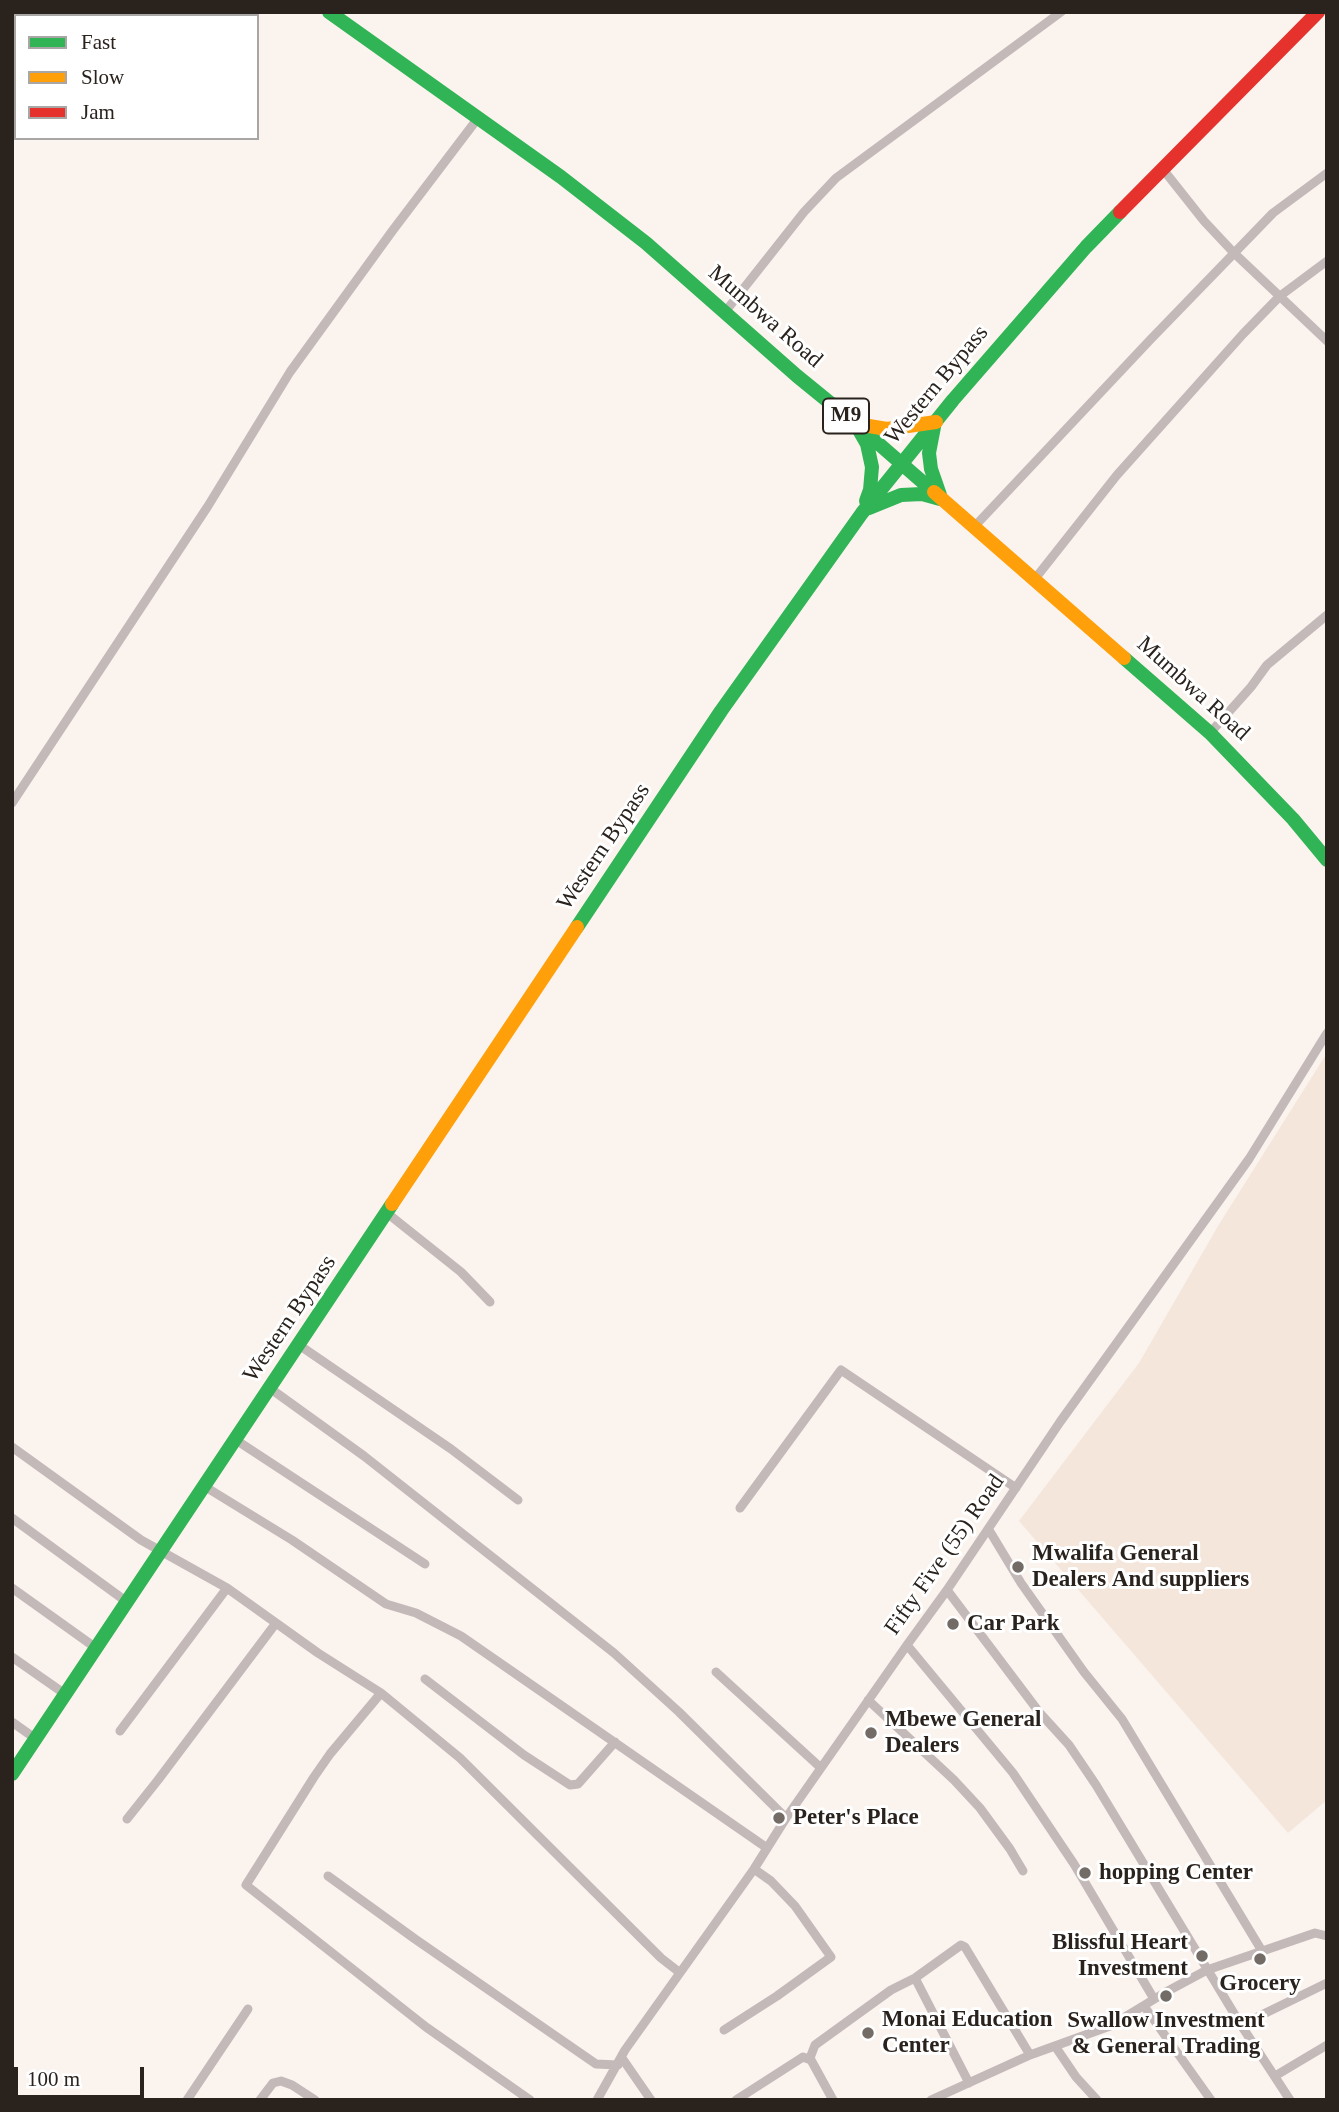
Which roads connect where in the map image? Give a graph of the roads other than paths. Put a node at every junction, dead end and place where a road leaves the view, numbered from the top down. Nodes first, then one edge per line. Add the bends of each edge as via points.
1 (329, 12) edge
2 (1060, 12) edge
3 (1318, 12) edge
4 (478, 118) junction
5 (1162, 168) junction
6 (1327, 173) edge
7 (1234, 253) junction
8 (1327, 261) edge
9 (1280, 296) junction
10 (725, 312) junction
11 (1327, 341) edge
12 (936, 422) junction
13 (856, 424) junction
14 (901, 463) junction
15 (942, 499) junction
16 (862, 513) junction
17 (974, 527) junction
18 (1034, 580) junction
19 (1327, 615) edge
20 (1210, 733) junction
21 (12, 803) edge
22 (1327, 860) edge
23 (1327, 1033) edge
24 (387, 1213) junction
25 (490, 1302) dead end
26 (299, 1345) junction
27 (271, 1389) junction
28 (236, 1440) junction
29 (12, 1447) edge
30 (204, 1486) junction
31 (1016, 1488) junction
32 (518, 1500) dead end
33 (740, 1508) dead end
34 (12, 1518) edge
35 (989, 1530) junction
36 (161, 1552) junction
37 (425, 1564) dead end
38 (12, 1588) edge
39 (227, 1588) junction
40 (947, 1590) junction
41 (127, 1602) junction
42 (276, 1623) junction
43 (907, 1645) junction
44 (96, 1648) junction
45 (12, 1657) edge
46 (716, 1672) dead end
47 (425, 1679) dead end
48 (381, 1693) junction
49 (65, 1694) junction
50 (868, 1700) junction
51 (12, 1722) edge
52 (120, 1731) dead end
53 (36, 1739) junction
54 (615, 1742) junction
55 (821, 1768) junction
56 (12, 1774) edge
57 (786, 1818) junction
58 (127, 1819) dead end
59 (767, 1848) junction
60 (754, 1869) junction
61 (1023, 1871) dead end
62 (328, 1876) dead end
63 (1327, 1936) edge
64 (1262, 1951) junction
65 (1207, 1970) junction
66 (679, 1972) junction
67 (915, 1978) junction
68 (1327, 1983) edge
69 (1154, 1999) junction
70 (1144, 2006) junction
71 (248, 2009) dead end
72 (1241, 2025) junction
73 (724, 2030) dead end
74 (1327, 2045) edge
75 (1055, 2046) junction
76 (1030, 2055) junction
77 (810, 2059) junction
78 (620, 2061) junction
79 (1275, 2076) junction
80 (969, 2083) junction
81 (187, 2100) edge
82 (260, 2100) edge
83 (315, 2100) edge
84 (530, 2100) edge
85 (597, 2100) edge
86 (651, 2100) edge
87 (736, 2100) edge
88 (833, 2100) edge
89 (931, 2100) edge
90 (1097, 2100) edge
91 (1211, 2100) edge
92 (1290, 2100) edge

1 - 4 main road, Mumbwa Road / M9
2 - 10 street via 836,178
3 - 5 main road, Western Bypass
4 - 10 main road, Mumbwa Road / M9 via 646,243
4 - 21 street via 290,372 208,506
5 - 7 street
5 - 12 main road, Western Bypass via 1054,283
6 - 7 street via 1273,213
7 - 9 street
7 - 17 street
8 - 9 street
9 - 11 street
9 - 18 street via 1117,475
10 - 13 main road, Mumbwa Road / M9
12 - 13 main road via 904,428
12 - 14 main road, Western Bypass
12 - 15 main road via 929,453
13 - 14 main road, Mumbwa Road / M9
13 - 16 main road via 872,467
14 - 15 main road, Mumbwa Road / M9
14 - 16 main road, Western Bypass
15 - 16 main road via 901,495
15 - 17 main road, Mumbwa Road / M9
16 - 24 main road, Western Bypass via 721,711
17 - 18 main road, Mumbwa Road / M9
18 - 20 main road, Mumbwa Road / M9
19 - 20 street via 1267,665
20 - 22 main road, Mumbwa Road / M9
23 - 31 street, Fifty Five (55) Road via 1249,1159
24 - 25 street via 461,1272
24 - 26 main road, Western Bypass
26 - 27 main road, Western Bypass
26 - 32 street
27 - 28 main road, Western Bypass
27 - 57 street via 364,1456 614,1653
28 - 30 main road, Western Bypass
28 - 37 street
29 - 36 street
30 - 36 main road, Western Bypass
30 - 54 street via 386,1604 461,1636
31 - 33 street via 841,1370
31 - 35 street, Fifty Five (55) Road
34 - 41 street
35 - 40 street, Fifty Five (55) Road
35 - 64 street via 1021,1583 1122,1719
36 - 39 street
36 - 41 main road, Western Bypass
38 - 44 street
39 - 42 street
39 - 52 street
40 - 43 street, Fifty Five (55) Road
40 - 65 street via 1038,1712 1069,1745
41 - 44 main road, Western Bypass
42 - 48 street
42 - 58 street
43 - 50 street, Fifty Five (55) Road
43 - 69 street via 1019,1783 1074,1864
44 - 49 main road, Western Bypass
45 - 49 street
46 - 55 street
47 - 54 street via 570,1785 578,1784
48 - 66 street via 460,1759
48 - 84 street via 314,1777 246,1885 426,2027
49 - 53 main road, Western Bypass
50 - 55 street, Fifty Five (55) Road
50 - 61 street via 980,1808
51 - 53 street
53 - 56 main road, Western Bypass
54 - 59 street
55 - 57 street, Fifty Five (55) Road
57 - 59 street, Fifty Five (55) Road
59 - 60 street, Fifty Five (55) Road
60 - 66 street, Fifty Five (55) Road
60 - 73 street via 795,1906 831,1957
62 - 78 street via 596,2064
63 - 64 street via 1315,1933
64 - 65 street
65 - 69 street
65 - 72 street
66 - 78 street, Fifty Five (55) Road
67 - 76 street via 957,1947 965,1947
67 - 77 street via 815,2045
67 - 80 street
68 - 72 street
69 - 70 street
70 - 75 street via 1110,2026
70 - 91 street
71 - 81 street
72 - 79 street
74 - 79 street
75 - 76 street
75 - 90 street
76 - 80 street
77 - 87 street via 803,2057
77 - 88 street
78 - 85 street, Fifty Five (55) Road
78 - 86 street
79 - 92 street
80 - 89 street
82 - 83 street via 273,2083 282,2081

